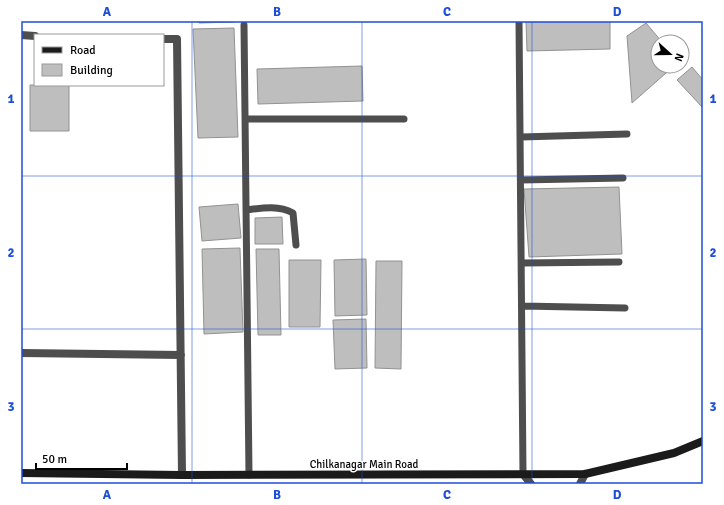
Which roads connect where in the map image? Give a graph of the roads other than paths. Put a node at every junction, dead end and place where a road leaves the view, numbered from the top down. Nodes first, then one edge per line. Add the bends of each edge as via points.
1 (519, 21) edge
2 (244, 25) dead end
3 (21, 35) edge
4 (34, 36) edge
5 (164, 38) edge
6 (245, 119) junction
7 (404, 119) dead end
8 (627, 134) dead end
9 (521, 137) junction
10 (623, 178) dead end
11 (521, 180) junction
12 (246, 210) junction
13 (296, 245) dead end
14 (522, 262) junction
15 (619, 262) dead end
16 (522, 306) junction
17 (625, 308) dead end
18 (21, 353) edge
19 (180, 355) junction
20 (703, 441) edge
21 (21, 473) edge
22 (523, 474) junction
23 (585, 474) junction
24 (182, 475) junction
25 (249, 475) junction
26 (530, 484) edge
27 (580, 484) edge

1 - 9 lane
2 - 6 lane
3 - 4 street
5 - 19 street via 177,39
6 - 7 lane
6 - 12 lane
8 - 9 lane
9 - 11 lane
10 - 11 lane
11 - 14 lane
12 - 13 lane via 272,207 284,208 293,213
12 - 25 lane
14 - 15 lane
14 - 16 lane
16 - 17 lane
16 - 22 lane
18 - 19 street
19 - 24 street
20 - 23 main road, Chilkanagar Main Road via 674,453
21 - 24 main road, Chilkanagar Main Road
22 - 23 main road, Chilkanagar Main Road
22 - 25 main road, Chilkanagar Main Road
22 - 26 street
23 - 27 street
24 - 25 main road, Chilkanagar Main Road

